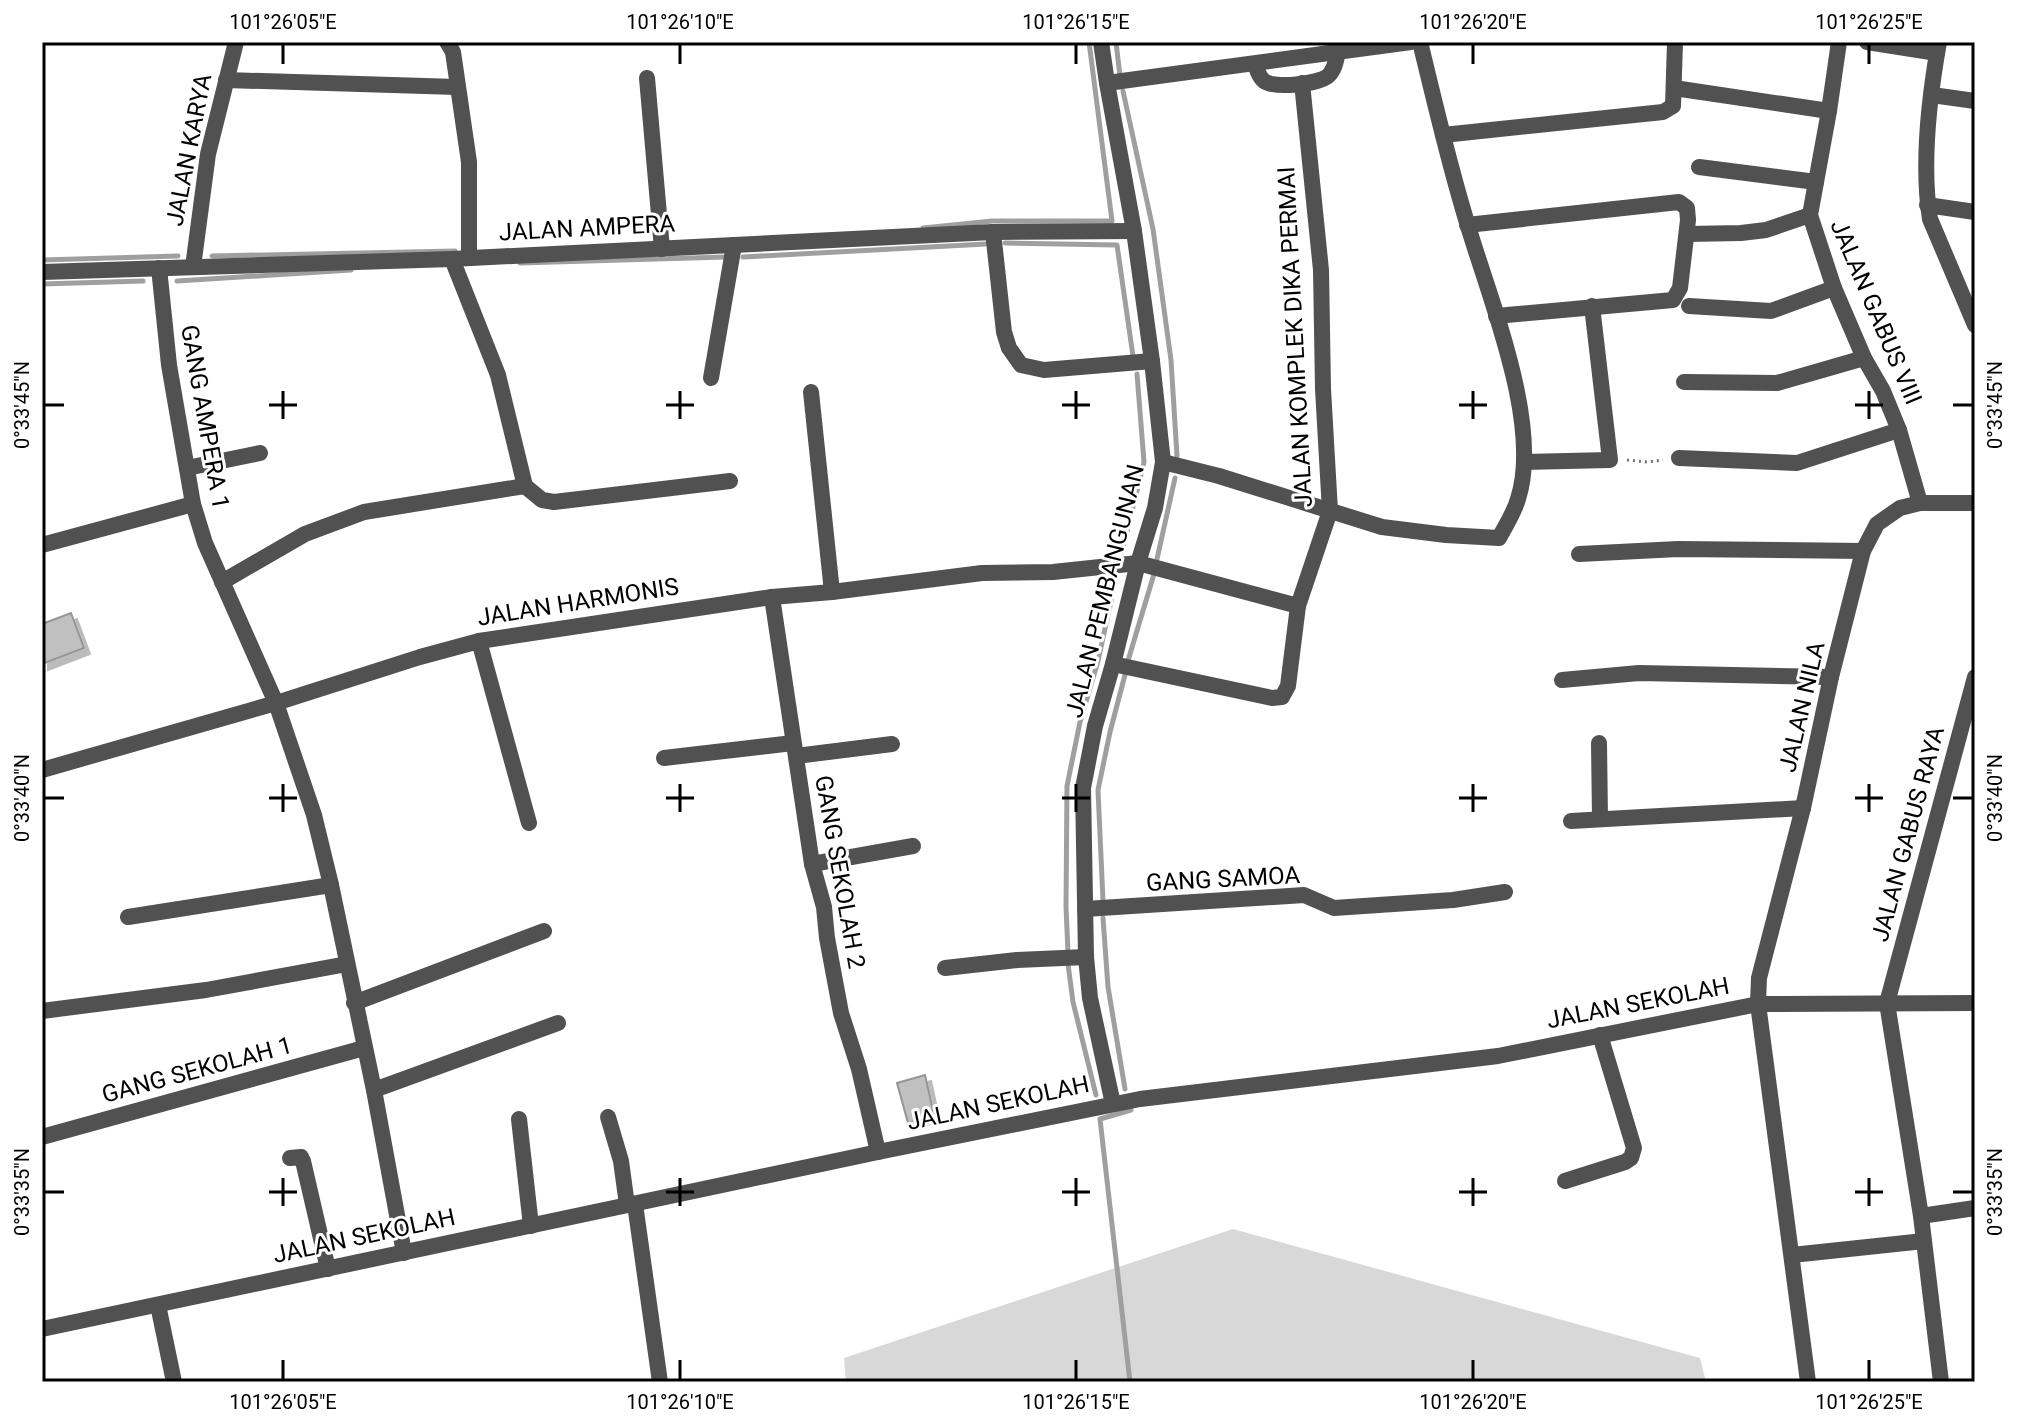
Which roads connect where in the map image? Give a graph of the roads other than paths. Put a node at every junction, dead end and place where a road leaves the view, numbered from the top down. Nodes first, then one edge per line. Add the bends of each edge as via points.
1 (236, 42) edge
2 (447, 42) edge
3 (1101, 42) edge
4 (1411, 42) edge
5 (1420, 42) edge
6 (1675, 42) edge
7 (1839, 42) edge
8 (1867, 42) edge
9 (1938, 47) edge
10 (1318, 48) edge
11 (1338, 52) junction
12 (1255, 64) junction
13 (647, 78) dead end
14 (226, 80) junction
15 (1107, 83) junction
16 (1302, 83) junction
17 (457, 87) junction
18 (1674, 88) junction
19 (1932, 95) junction
20 (1975, 101) edge
21 (1829, 111) junction
22 (1443, 135) junction
23 (1699, 167) dead end
24 (1816, 182) junction
25 (1927, 205) junction
26 (1975, 212) edge
27 (1810, 215) junction
28 (1467, 225) junction
29 (1134, 231) junction
30 (993, 232) junction
31 (1687, 234) junction
32 (734, 245) junction
33 (662, 249) junction
34 (461, 259) junction
35 (193, 267) junction
36 (159, 268) junction
37 (42, 272) edge
38 (1834, 288) junction
39 (1592, 306) junction
40 (1689, 306) dead end
41 (1496, 316) junction
42 (1975, 325) edge
43 (1864, 358) junction
44 (1152, 361) junction
45 (711, 378) dead end
46 (1684, 382) dead end
47 (811, 392) dead end
48 (1899, 430) junction
49 (260, 453) dead end
50 (1679, 458) road end
51 (1163, 462) junction
52 (1524, 462) junction
53 (187, 468) junction
54 (730, 481) dead end
55 (525, 486) junction
56 (1920, 503) junction
57 (1975, 503) edge
58 (193, 504) junction
59 (1330, 511) junction
60 (42, 545) edge
61 (1863, 551) junction
62 (1579, 554) dead end
63 (1138, 563) junction
64 (222, 582) junction
65 (832, 592) junction
66 (772, 597) junction
67 (1298, 606) junction
68 (479, 641) junction
69 (1113, 664) junction
70 (1831, 677) junction
71 (1975, 677) edge
72 (1562, 680) dead end
73 (276, 703) junction
74 (1599, 743) dead end
75 (892, 744) dead end
76 (794, 749) junction
77 (664, 758) dead end
78 (42, 770) edge
79 (1803, 808) junction
80 (1600, 818) junction
81 (1571, 821) dead end
82 (529, 823) dead end
83 (913, 846) dead end
84 (812, 864) junction
85 (331, 885) junction
86 (1505, 892) dead end
87 (1085, 909) junction
88 (128, 917) dead end
89 (544, 931) dead end
90 (1086, 957) junction
91 (347, 964) junction
92 (945, 968) dead end
93 (354, 1003) junction
94 (1887, 1003) junction
95 (1975, 1003) edge
96 (1758, 1004) junction
97 (42, 1011) edge
98 (558, 1023) dead end
99 (1600, 1035) junction
100 (364, 1048) junction
101 (374, 1090) junction
102 (1113, 1104) junction
103 (608, 1117) dead end
104 (519, 1119) dead end
105 (42, 1137) edge
106 (878, 1152) junction
107 (290, 1158) dead end
108 (1565, 1181) dead end
109 (631, 1204) junction
110 (1975, 1208) edge
111 (1921, 1216) junction
112 (531, 1226) junction
113 (1924, 1241) junction
114 (404, 1253) junction
115 (1792, 1255) junction
116 (328, 1269) junction
117 (158, 1305) junction
118 (42, 1329) edge
119 (174, 1382) edge
120 (660, 1382) edge
121 (1808, 1382) edge
122 (1941, 1382) edge

1 - 14 street, JALAN KARYA
2 - 17 street
3 - 15 street, JALAN PEMBANGUNAN
4 - 11 street
5 - 22 street
6 - 18 street
7 - 21 street, JALAN GABUS VIII
8 - 9 street
9 - 19 street
10 - 11 street
10 - 12 street
11 - 16 street via 1325,79
12 - 15 street
12 - 16 street via 1265,82 1279,87
13 - 33 street
14 - 17 street
14 - 35 street, JALAN KARYA via 208,154
15 - 29 street, JALAN PEMBANGUNAN
16 - 59 street, JALAN KOMPLEK DIKA PERMAI via 1321,270
17 - 34 street via 469,162
18 - 21 street
18 - 22 street via 1673,106 1663,112
19 - 20 street
19 - 25 street via 1925,160
21 - 24 street, JALAN GABUS VIII
22 - 28 street
23 - 24 street
24 - 27 street, JALAN GABUS VIII
25 - 26 street
25 - 42 street
27 - 31 street via 1766,230
27 - 38 street, JALAN GABUS VIII
28 - 31 street via 1679,202 1687,208
28 - 41 street
29 - 30 street, JALAN AMPERA
29 - 44 street, JALAN PEMBANGUNAN
30 - 32 street, JALAN AMPERA
30 - 44 street via 1004,332 1021,365 1044,370
31 - 39 street via 1680,288 1673,300
32 - 33 street, JALAN AMPERA
32 - 45 street
33 - 34 street, JALAN AMPERA
34 - 35 street, JALAN AMPERA
34 - 55 street via 498,375
35 - 36 street, JALAN AMPERA
36 - 37 street, JALAN AMPERA
36 - 53 street, GANG AMPERA 1
38 - 40 street via 1771,311
38 - 43 street, JALAN GABUS VIII
39 - 41 street
39 - 52 street via 1610,460
41 - 52 street via 1522,414
43 - 46 street via 1777,383
43 - 48 street, JALAN GABUS VIII
44 - 51 street, JALAN PEMBANGUNAN
47 - 65 street
48 - 50 street via 1797,463
48 - 56 street, JALAN GABUS VIII
49 - 53 street
51 - 59 street
51 - 63 street, JALAN PEMBANGUNAN
52 - 59 street via 1519,498 1499,538 1382,527
53 - 58 street, GANG AMPERA 1
54 - 55 street via 554,502 542,500
55 - 64 street via 364,512 305,534
56 - 57 street, JALAN NILA
56 - 61 street, JALAN NILA via 1900,508 1877,524
58 - 60 street
58 - 64 street, GANG AMPERA 1
59 - 67 street, JALAN KOMPLEK DIKA PERMAI
61 - 62 street
61 - 70 street, JALAN NILA
63 - 65 street, JALAN HARMONIS via 982,573
63 - 67 street
63 - 69 street, JALAN PEMBANGUNAN
64 - 73 street, GANG AMPERA 1
65 - 66 street, JALAN HARMONIS
66 - 68 street, JALAN HARMONIS
66 - 76 street, GANG SEKOLAH 2
67 - 69 street, JALAN KOMPLEK DIKA PERMAI via 1288,686 1282,697
68 - 73 street, JALAN HARMONIS
68 - 82 street
69 - 87 street, JALAN PEMBANGUNAN via 1083,788
70 - 72 street via 1639,673
70 - 79 street, JALAN NILA
71 - 94 street, JALAN GABUS RAYA
73 - 78 street, JALAN HARMONIS
73 - 85 street
74 - 80 street
75 - 76 street
76 - 77 street
76 - 84 street, GANG SEKOLAH 2
79 - 80 street
79 - 96 street, JALAN NILA via 1759,978
80 - 81 street
83 - 84 street
84 - 106 street, GANG SEKOLAH 2 via 841,1013
85 - 88 street
85 - 91 street
86 - 87 street, GANG SAMOA via 1334,908 1304,895
87 - 90 street, JALAN PEMBANGUNAN
89 - 93 street
90 - 92 street
90 - 102 street, JALAN PEMBANGUNAN
91 - 93 street
91 - 97 street via 206,990
93 - 100 street
94 - 95 street, JALAN SEKOLAH
94 - 96 street, JALAN SEKOLAH
94 - 111 street
96 - 99 street, JALAN SEKOLAH
96 - 115 street, JALAN NILA
98 - 101 street
99 - 102 street, JALAN SEKOLAH via 1498,1056
99 - 108 street via 1634,1153 1625,1162
100 - 101 street
100 - 105 street, GANG SEKOLAH 1
101 - 114 street
102 - 106 street, JALAN SEKOLAH
103 - 109 street
104 - 112 street
106 - 109 street, JALAN SEKOLAH
107 - 116 street via 303,1161
109 - 112 street, JALAN SEKOLAH
109 - 120 street
110 - 111 street
111 - 113 street
112 - 114 street, JALAN SEKOLAH
113 - 115 street
113 - 122 street
114 - 116 street, JALAN SEKOLAH
115 - 121 street, JALAN NILA
116 - 117 street, JALAN SEKOLAH
117 - 118 street, JALAN SEKOLAH
117 - 119 street

